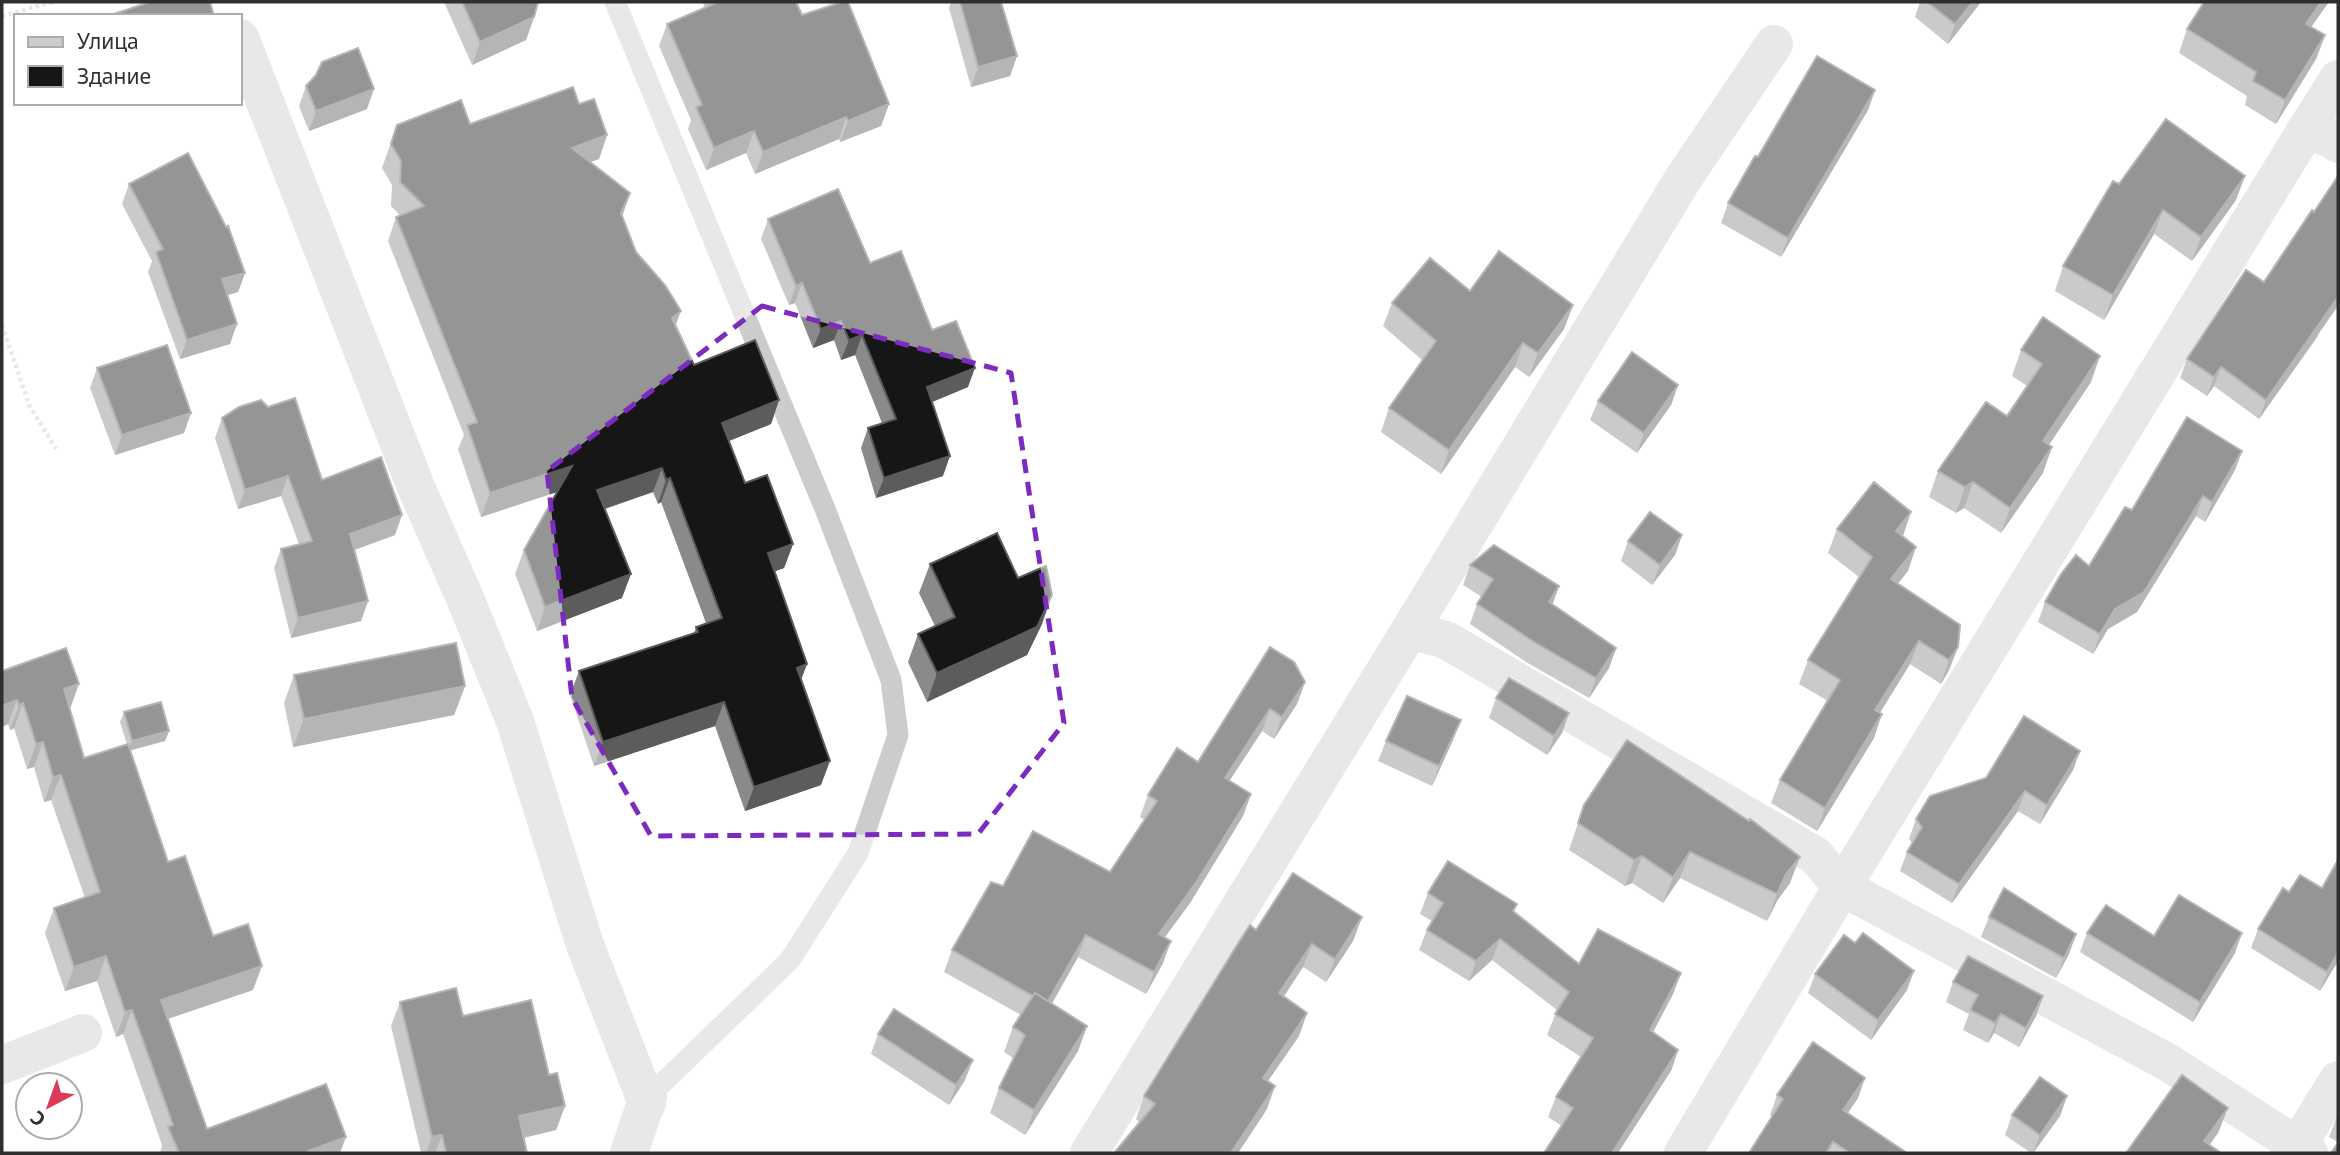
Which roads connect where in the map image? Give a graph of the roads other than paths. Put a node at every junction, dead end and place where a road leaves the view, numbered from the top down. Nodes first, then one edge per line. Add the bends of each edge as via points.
1 (615, 2) edge
2 (242, 42) edge
3 (1774, 44) dead end
4 (2338, 79) edge
5 (2322, 137) edge
6 (1410, 630) junction
7 (1842, 887) junction
8 (83, 1033) dead end
9 (2, 1065) edge
10 (2338, 1080) edge
11 (648, 1100) junction
12 (2300, 1151) edge
13 (629, 1153) edge
14 (1089, 1153) edge
15 (1684, 1153) edge

1 - 11 lane via 830,521 891,680 898,735 858,853 790,960
2 - 11 street via 416,487 515,721 585,945
3 - 6 street via 1683,179
4 - 5 street
5 - 7 street
6 - 7 street via 1446,640 1816,856
6 - 14 street
7 - 12 street via 2169,1063
7 - 15 street
8 - 9 street
10 - 12 street
11 - 13 street

